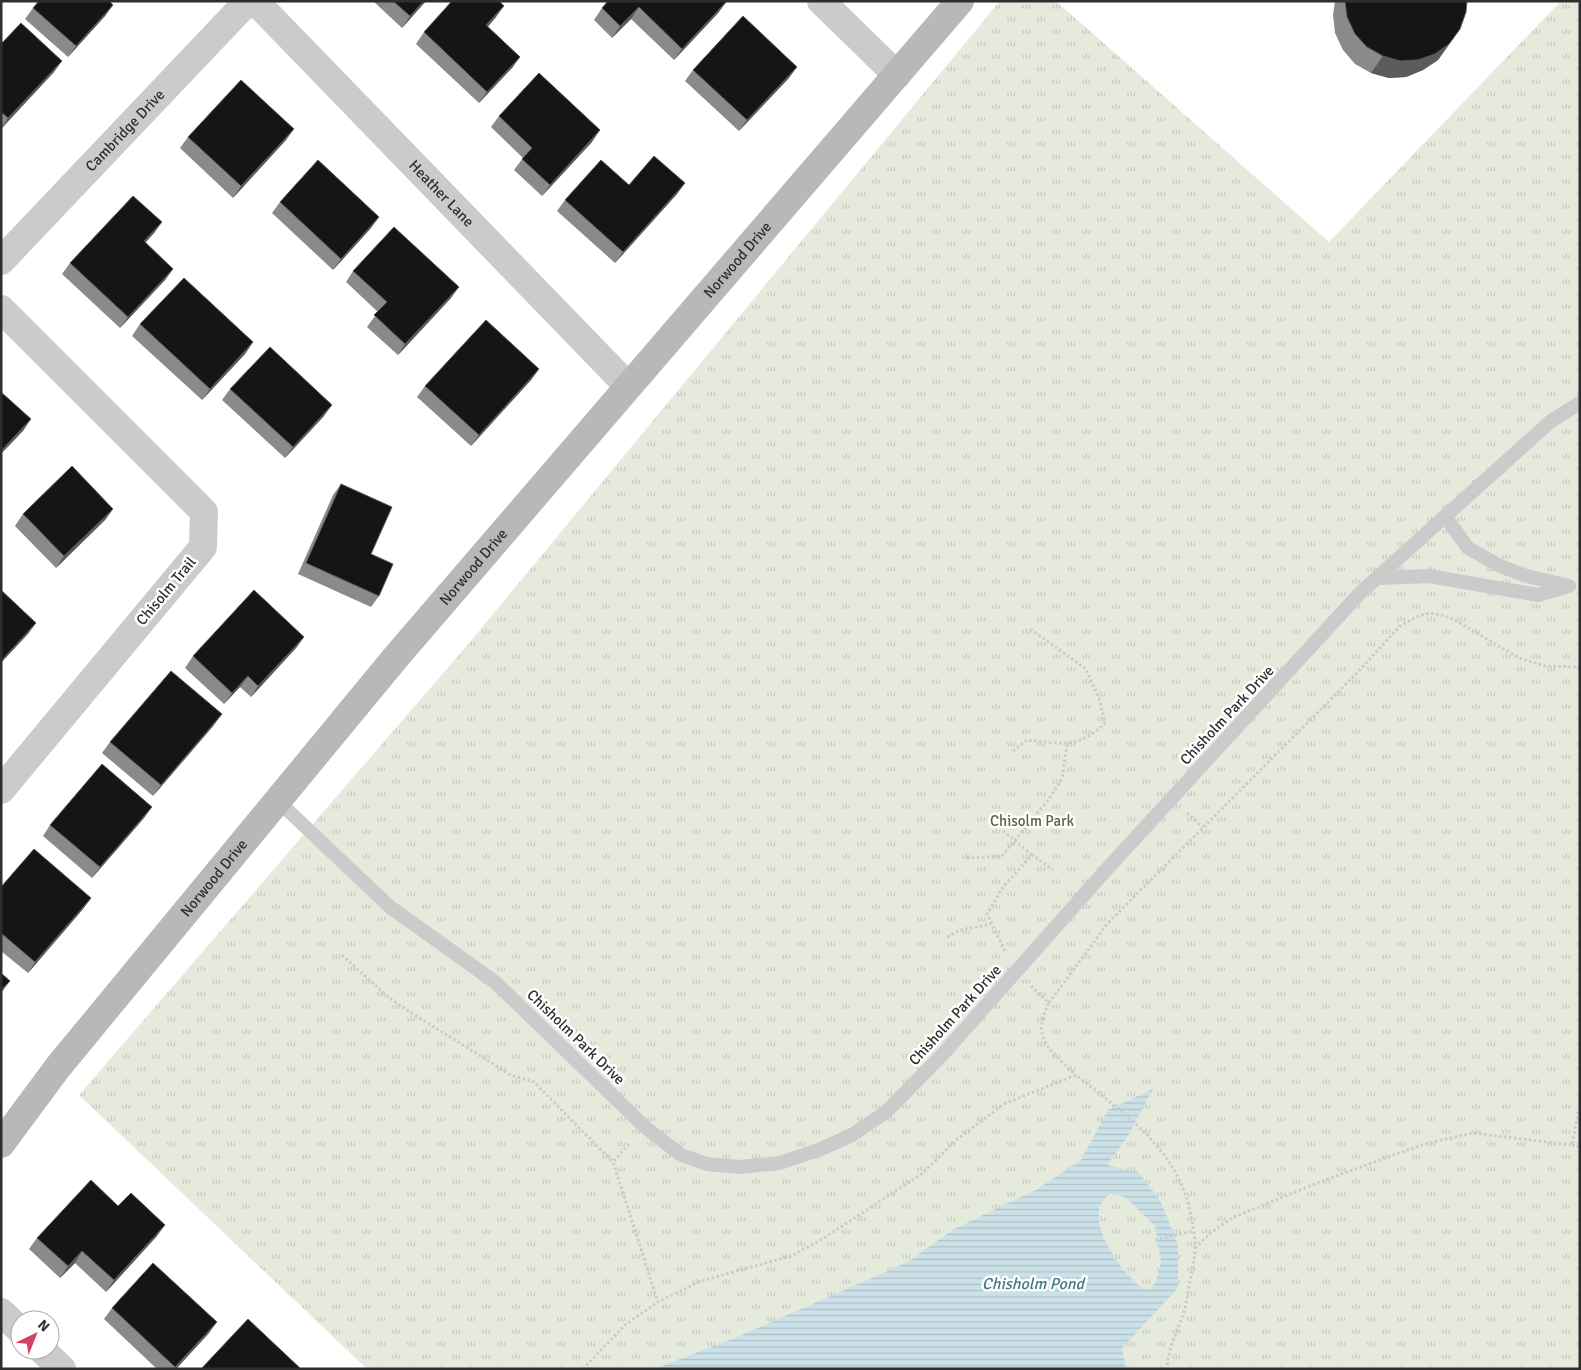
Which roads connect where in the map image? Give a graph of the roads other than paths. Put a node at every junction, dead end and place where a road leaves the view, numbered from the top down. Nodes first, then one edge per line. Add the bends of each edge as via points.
1 (248, 1) edge
2 (255, 1) edge
3 (821, 1) edge
4 (960, 1) edge
5 (897, 74) junction
6 (1, 260) edge
7 (1, 309) edge
8 (628, 386) junction
9 (1580, 403) edge
10 (1446, 516) junction
11 (1376, 578) junction
12 (1574, 585) edge
13 (1, 790) edge
14 (278, 801) junction
15 (1, 1144) edge
16 (53, 1360) edge
17 (62, 1369) edge

1 - 6 street, Cambridge Drive
2 - 8 street, Heather Lane
3 - 5 street
4 - 5 main road, Norwood Drive
5 - 8 main road, Norwood Drive
7 - 13 street, Chisolm Trail via 204,512 205,528 203,546
8 - 14 main road, Norwood Drive via 396,657
9 - 10 lane, Chisholm Park Drive via 1551,422
10 - 11 lane, Chisholm Park Drive
10 - 12 lane via 1468,548 1500,566 1523,575
11 - 12 lane via 1429,576 1538,595
11 - 14 lane, Chisholm Park Drive via 1106,870 943,1054 886,1112 852,1135 780,1162 739,1167 707,1164 681,1155 645,1127 495,982 390,907
14 - 15 main road, Norwood Drive via 58,1067
16 - 17 street

